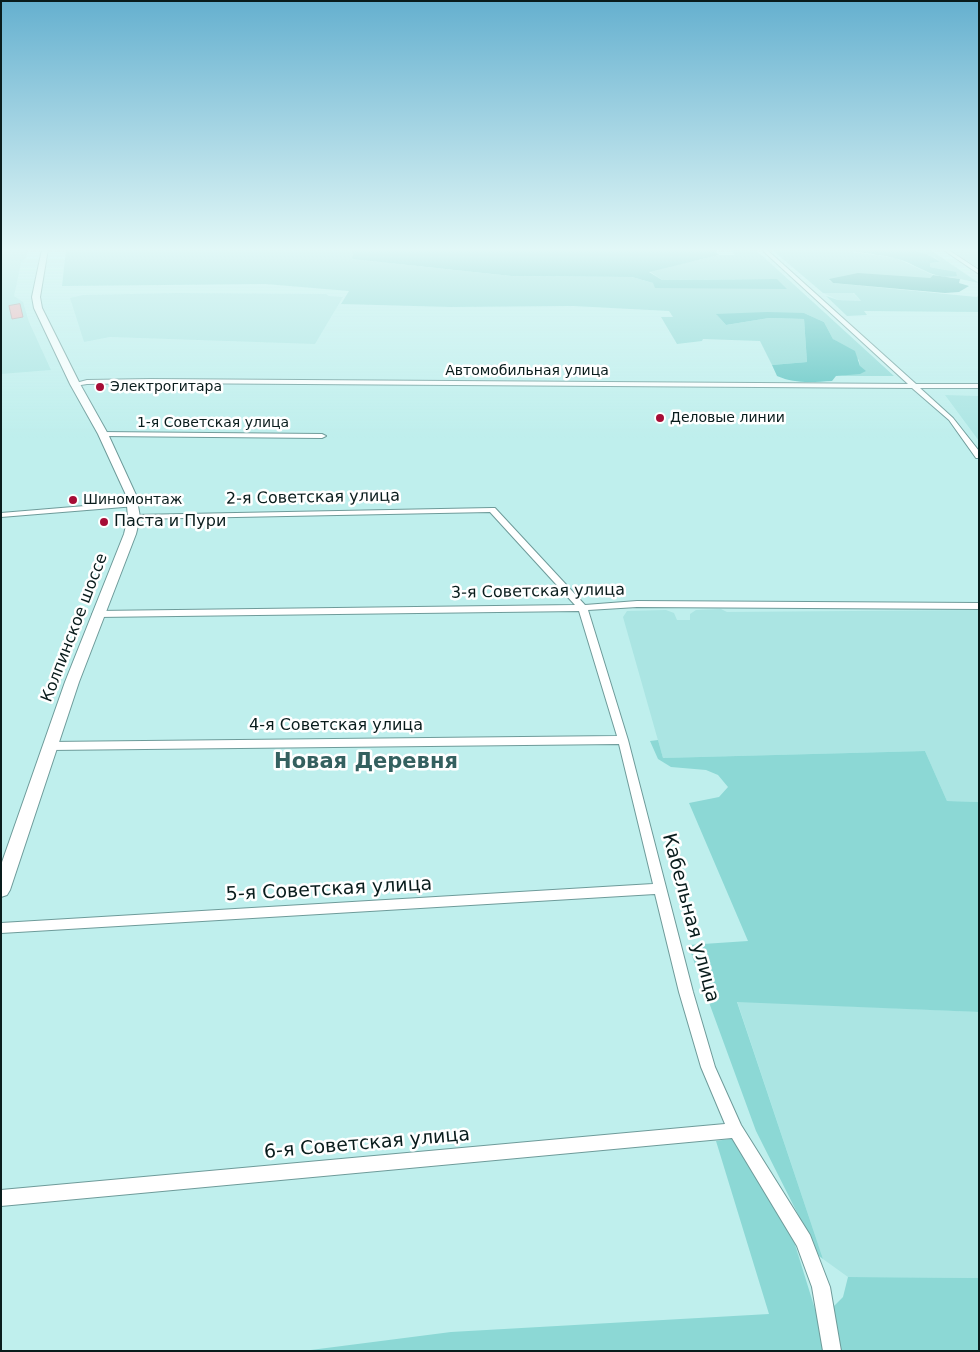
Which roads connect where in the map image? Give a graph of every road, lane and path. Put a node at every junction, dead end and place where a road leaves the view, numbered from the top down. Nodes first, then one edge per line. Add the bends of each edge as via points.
1 (41, 312) edge
2 (834, 312) edge
3 (75, 384) junction
4 (914, 385) junction
5 (979, 386) edge
6 (104, 434) junction
7 (322, 436) dead end
8 (979, 456) edge
9 (133, 504) junction
10 (492, 510) joint
11 (1, 515) edge
12 (134, 518) junction
13 (979, 606) edge
14 (583, 608) junction
15 (97, 614) junction
16 (623, 740) junction
17 (50, 746) junction
18 (659, 889) junction
19 (1, 890) edge
20 (1, 928) edge
21 (736, 1130) junction
22 (1, 1198) edge
23 (832, 1351) edge

1 - 3 main road, Колпинское шоссе
2 - 4 street
3 - 4 street, Автомобильная улица via 150,381
3 - 6 main road, Колпинское шоссе
4 - 5 street, Автомобильная улица
4 - 8 street via 952,419
6 - 7 street, 1-я Советская улица
6 - 9 main road, Колпинское шоссе
9 - 11 street
9 - 12 main road, Колпинское шоссе
10 - 12 street, 2-я Советская улица
10 - 14 street, Кабельная улица
12 - 15 main road, Колпинское шоссе
13 - 14 street, 3-я Советская улица via 637,604
14 - 15 street, 3-я Советская улица
14 - 16 street, Кабельная улица
15 - 17 main road, Колпинское шоссе
16 - 17 street, 4-я Советская улица
16 - 18 street, Кабельная улица
17 - 19 main road, Колпинское шоссе
18 - 20 street, 5-я Советская улица
18 - 21 street, Кабельная улица via 708,1067
21 - 22 street, 6-я Советская улица
21 - 23 street, Кабельная улица via 804,1241 821,1287

